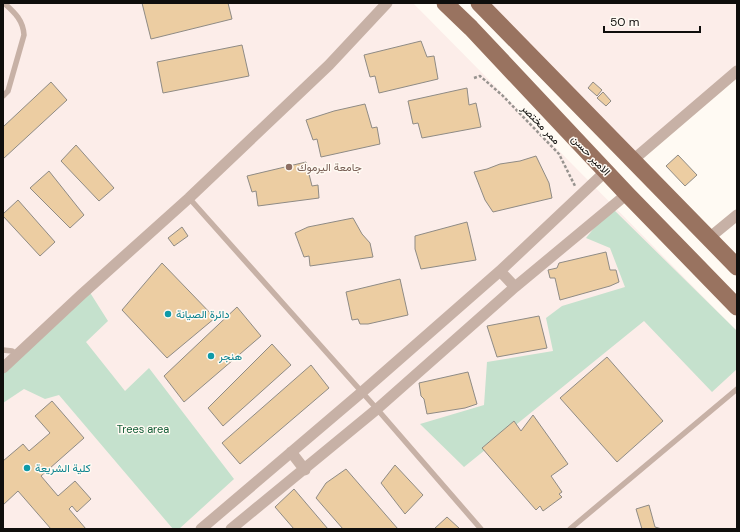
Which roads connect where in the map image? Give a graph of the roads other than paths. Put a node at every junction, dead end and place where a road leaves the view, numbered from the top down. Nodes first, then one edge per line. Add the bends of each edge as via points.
1 (4, 3) edge
2 (387, 3) edge
3 (445, 3) edge
4 (479, 3) edge
5 (737, 71) edge
6 (3, 96) edge
7 (633, 160) junction
8 (606, 171) junction
9 (627, 194) junction
10 (189, 198) junction
11 (737, 215) edge
12 (709, 238) junction
13 (737, 267) edge
14 (500, 271) junction
15 (515, 286) junction
16 (737, 307) edge
17 (3, 350) edge
18 (17, 355) junction
19 (3, 368) edge
20 (737, 389) edge
21 (362, 392) junction
22 (377, 409) junction
23 (291, 452) junction
24 (305, 470) junction
25 (201, 529) edge
26 (231, 529) edge
27 (481, 529) edge
28 (570, 529) edge

1 - 6 lane via 20,18 24,35 8,91
2 - 10 street via 329,65
3 - 8 main road, الامير حسن
4 - 7 main road
5 - 7 street
7 - 12 main road
8 - 9 main road, الامير حسن
8 - 14 street
9 - 15 street
9 - 16 main road, الامير حسن
10 - 18 street
10 - 21 lane
11 - 12 street
12 - 13 main road
14 - 15 street
14 - 21 street
15 - 22 street
17 - 18 lane via 12,351
18 - 19 street
20 - 28 lane
21 - 22 lane
21 - 23 street
22 - 24 street
22 - 27 lane
23 - 24 street
23 - 25 street
24 - 26 street

